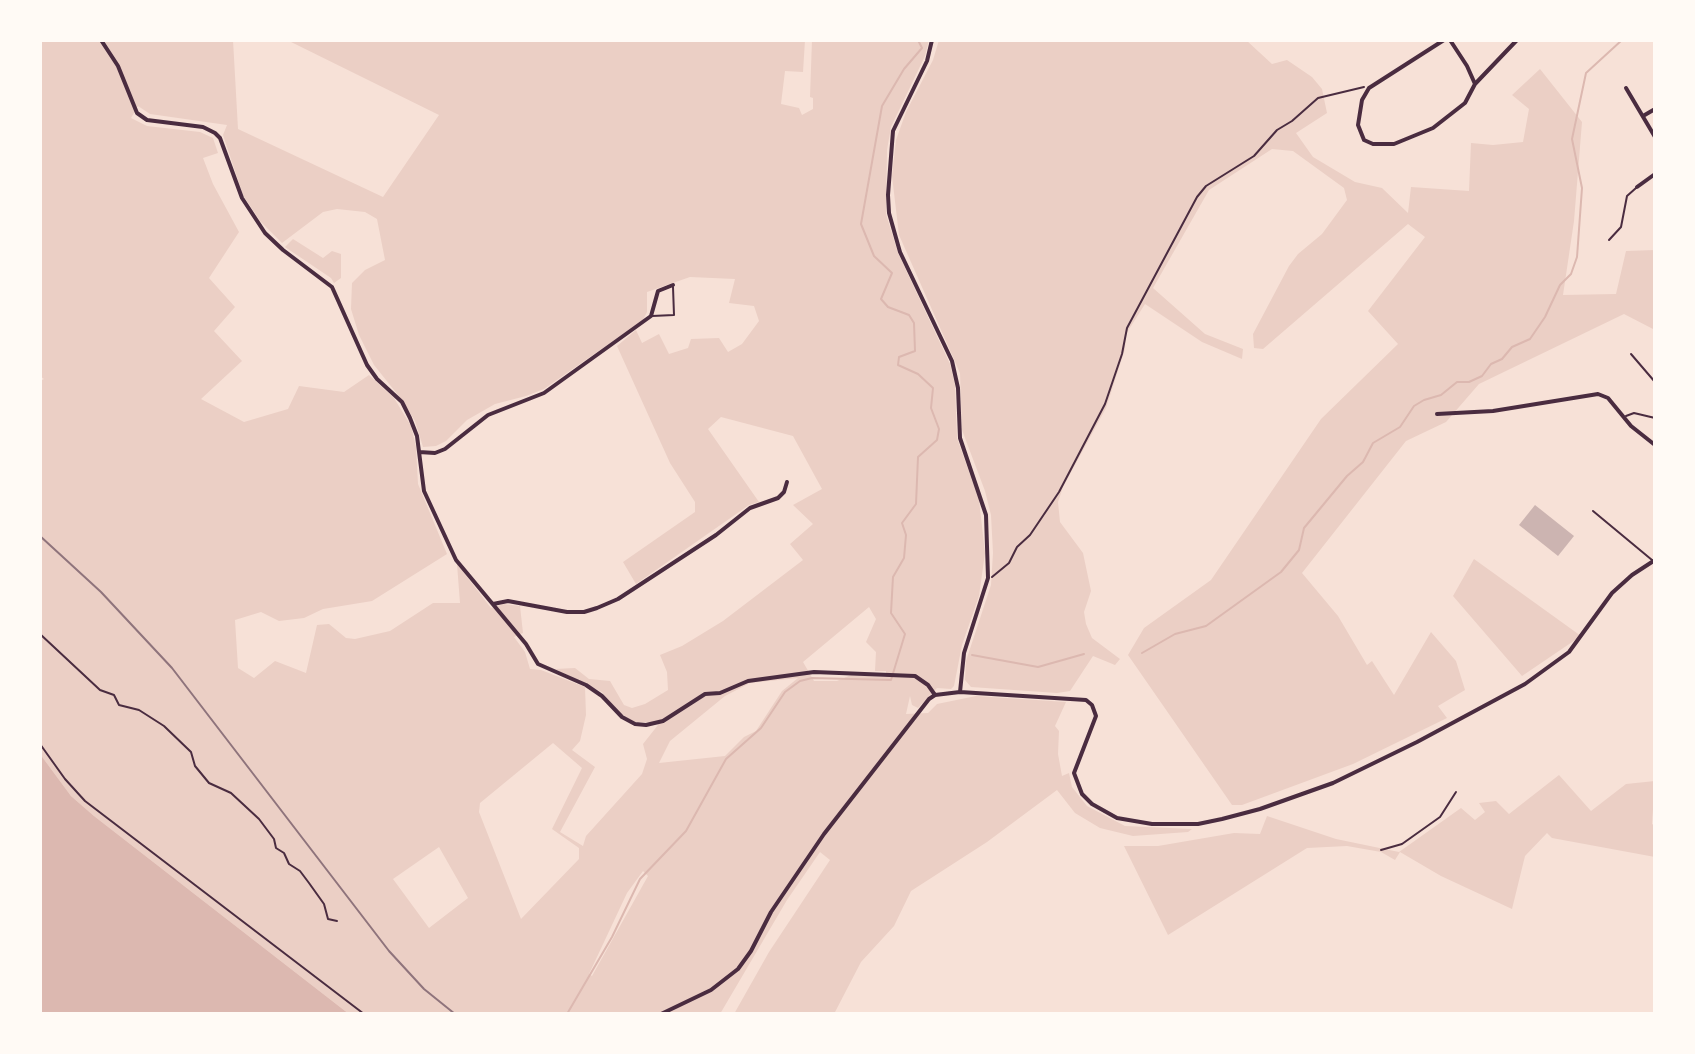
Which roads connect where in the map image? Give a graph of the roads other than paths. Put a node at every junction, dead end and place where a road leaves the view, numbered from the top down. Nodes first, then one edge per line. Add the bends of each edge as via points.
1 (101, 40) edge
2 (932, 40) edge
3 (1447, 40) edge
4 (1517, 40) edge
5 (1475, 84) junction
6 (1626, 88) dead end
7 (1655, 109) edge
8 (1643, 116) junction
9 (1655, 137) edge
10 (1655, 174) edge
11 (1637, 187) joint
12 (1609, 240) dead end
13 (673, 285) joint
14 (651, 316) junction
15 (1631, 354) dead end
16 (1655, 382) edge
17 (1437, 414) dead end
18 (1625, 417) junction
19 (1655, 418) edge
20 (1655, 445) edge
21 (419, 452) junction
22 (787, 482) dead end
23 (1593, 511) dead end
24 (1654, 560) edge
25 (492, 604) junction
26 (960, 692) junction
27 (935, 695) junction
28 (661, 1014) edge

1 - 21 street via 139,115 205,128 218,136 253,216 283,250 336,292 367,365 402,402
2 - 26 street via 893,131 889,213 900,252 952,361 960,438 986,515 988,578 964,653
3 - 5 street
3 - 5 street via 1369,88 1362,100 1359,133 1384,146 1405,141 1465,103
4 - 5 street
6 - 8 street
7 - 8 street
8 - 9 street
10 - 11 street
11 - 12 lane via 1627,196 1621,227
13 - 14 street via 658,291
13 - 14 lane via 674,315
14 - 21 street via 544,393 488,415 445,449
15 - 16 lane
17 - 18 street via 1598,394
18 - 19 lane via 1634,413
18 - 20 street
21 - 25 street via 424,491 444,537
22 - 25 street via 778,498 750,508 597,608 567,612 508,601
23 - 24 lane
24 - 26 street via 1612,593 1569,652 1525,684 1333,783 1198,824 1117,818 1082,794 1074,773 1096,716 1086,700
25 - 27 street via 538,664 586,685 635,724 663,721 705,694 748,681 814,672 918,677
26 - 27 street
27 - 28 street via 824,834 738,969 711,990

